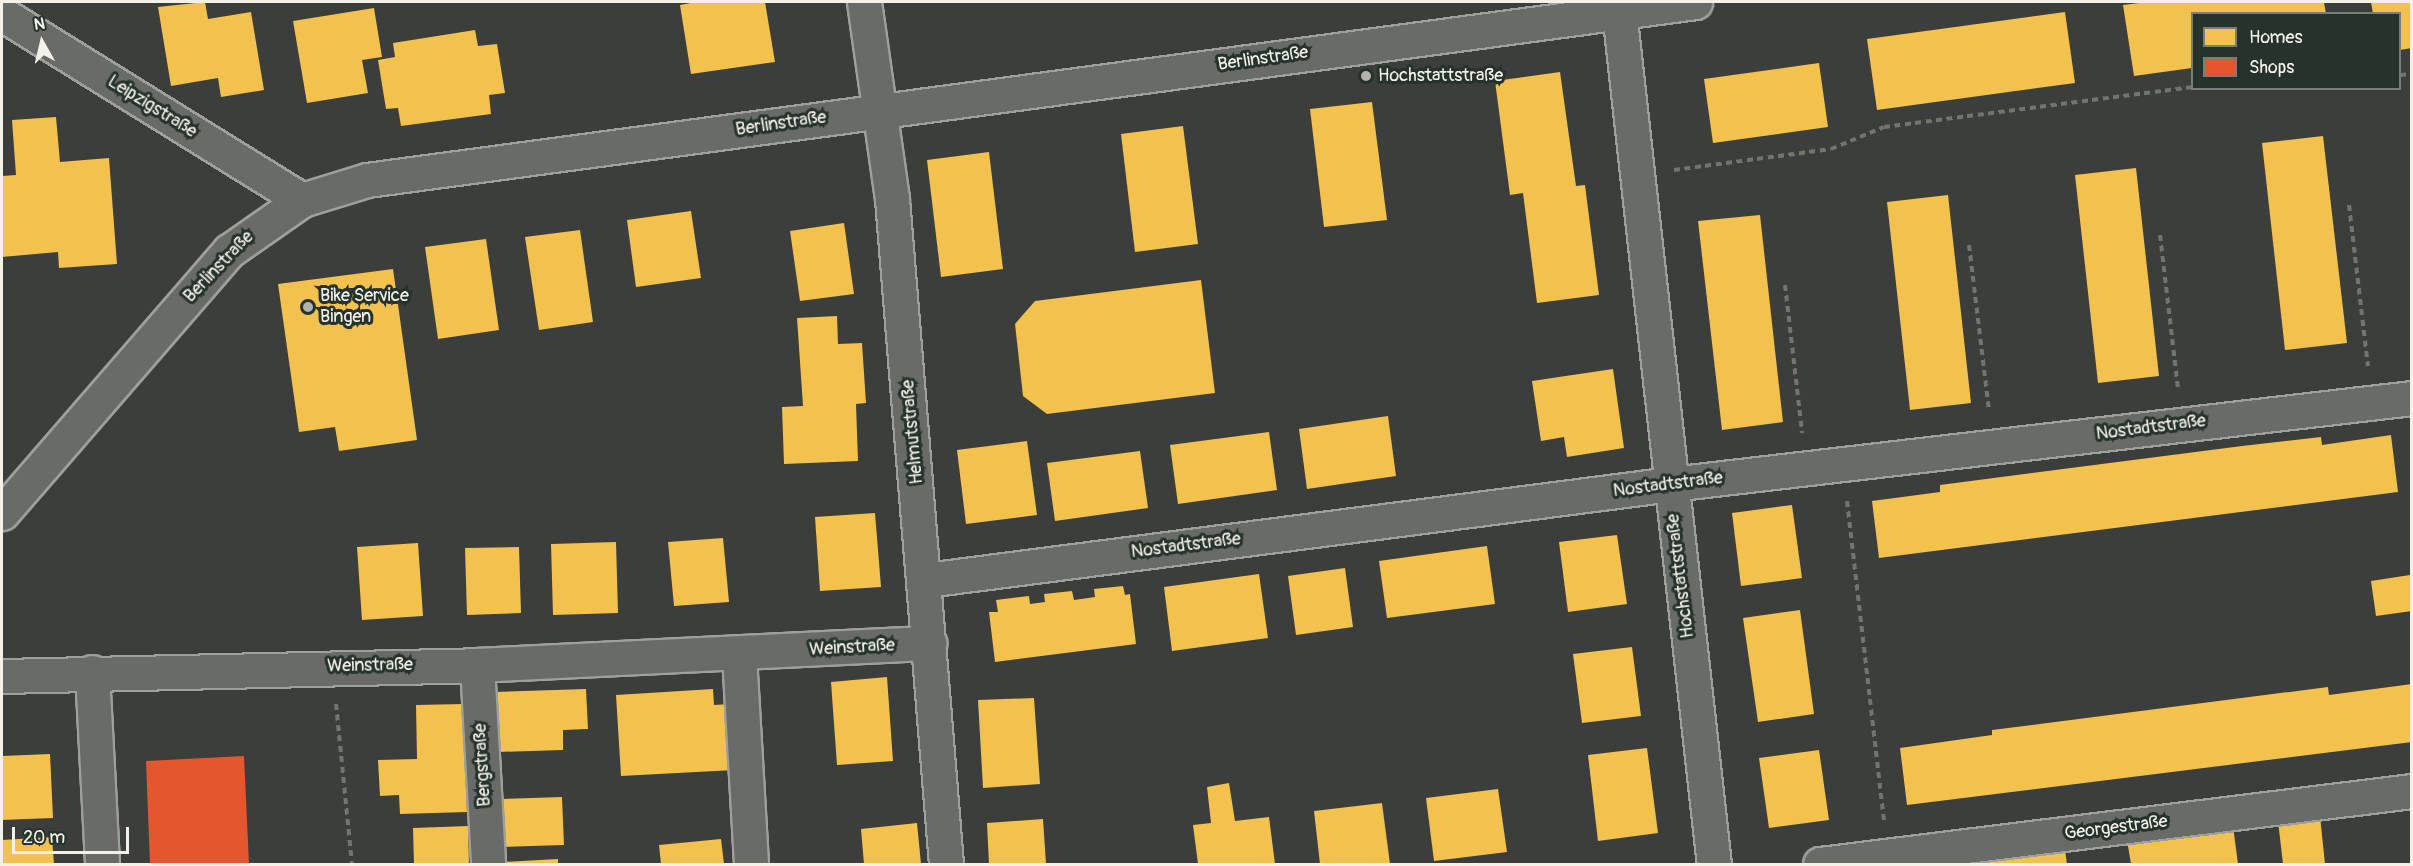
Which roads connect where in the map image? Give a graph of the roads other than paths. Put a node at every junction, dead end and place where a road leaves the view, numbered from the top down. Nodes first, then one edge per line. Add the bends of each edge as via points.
1 (864, 2) edge
2 (1695, 2) edge
3 (1618, 7) edge
4 (2, 14) edge
5 (880, 110) junction
6 (302, 200) junction
7 (2412, 398) edge
8 (1671, 484) junction
9 (2, 513) edge
10 (926, 580) junction
11 (929, 643) junction
12 (739, 655) junction
13 (477, 665) junction
14 (92, 672) junction
15 (2, 676) edge
16 (2412, 791) edge
17 (102, 864) edge
18 (488, 864) edge
19 (751, 864) edge
20 (946, 864) edge
21 (1714, 864) edge
22 (1820, 864) edge

1 - 5 street, Helmutstraße
2 - 3 street, Berlinstraße
3 - 5 street, Berlinstraße
3 - 8 street, Hochstattstraße
4 - 6 street, Leipzigstraße
5 - 6 street, Berlinstraße via 367,180
5 - 10 street, Helmutstraße
6 - 9 street, Berlinstraße via 229,251
7 - 8 street, Nostadtstraße
8 - 10 street, Nostadtstraße
8 - 21 street, Hochstattstraße
10 - 11 street, Helmutstraße
11 - 12 street, Weinstraße
11 - 20 street, Helmutstraße
12 - 13 street, Weinstraße
12 - 19 street
13 - 14 street, Weinstraße
13 - 18 street, Bergstraße
14 - 15 street, Weinstraße
14 - 17 street
16 - 22 street, Georgestraße

